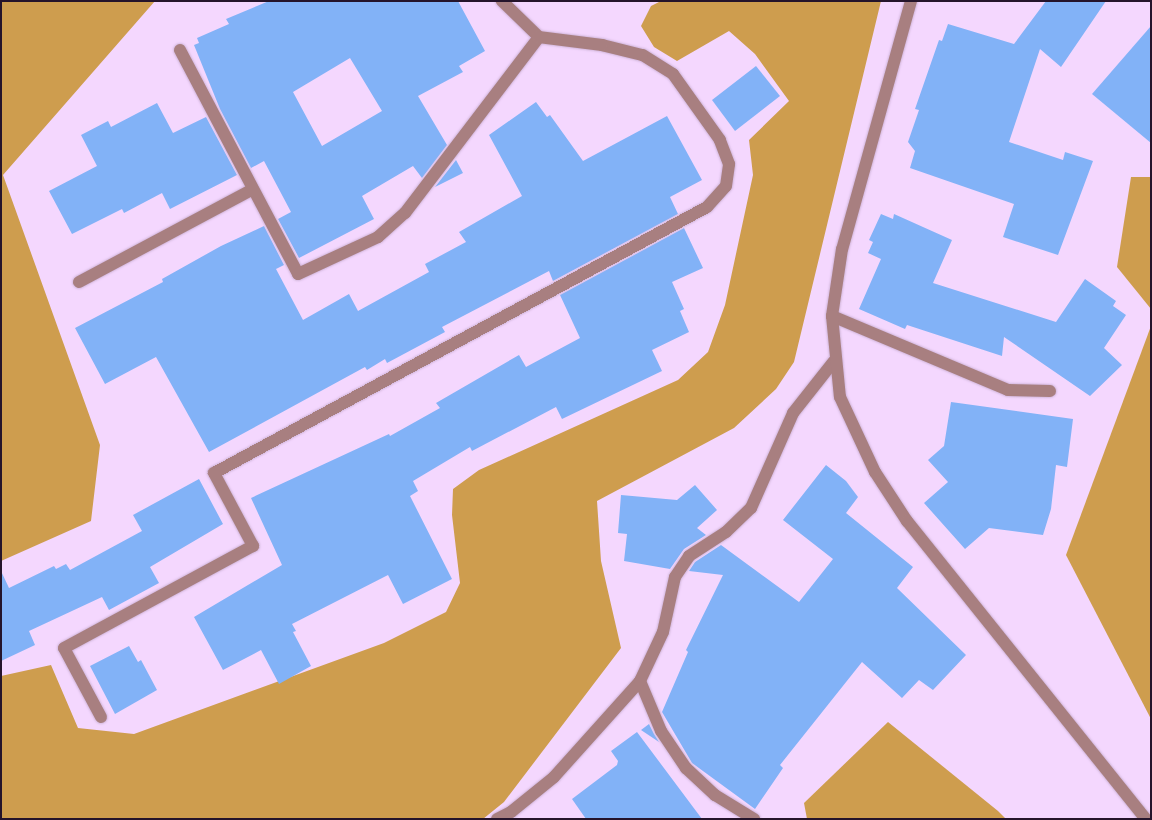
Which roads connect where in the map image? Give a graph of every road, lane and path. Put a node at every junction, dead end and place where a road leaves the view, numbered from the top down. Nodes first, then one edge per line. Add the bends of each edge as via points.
1 (502, 1) edge
2 (911, 1) edge
3 (539, 37) junction
4 (180, 50) dead end
5 (253, 189) junction
6 (79, 282) dead end
7 (832, 316) junction
8 (834, 361) junction
9 (1050, 390) dead end
10 (640, 681) junction
11 (101, 717) dead end
12 (497, 819) edge
13 (754, 819) edge
14 (1146, 819) edge

1 - 3 street
2 - 7 street via 842,249
3 - 5 street via 405,213 378,236 298,274
3 - 11 street via 602,45 642,55 673,74 720,140 729,164 726,186 707,207 214,473 253,546 64,648
4 - 5 street
5 - 6 street
7 - 8 street
7 - 9 street via 1008,390
8 - 10 street via 793,413 751,508 726,532 689,556 674,577 663,632
8 - 14 street via 840,397 855,434 907,521
10 - 12 street via 554,777 511,812
10 - 13 street via 662,732 686,768 715,795

